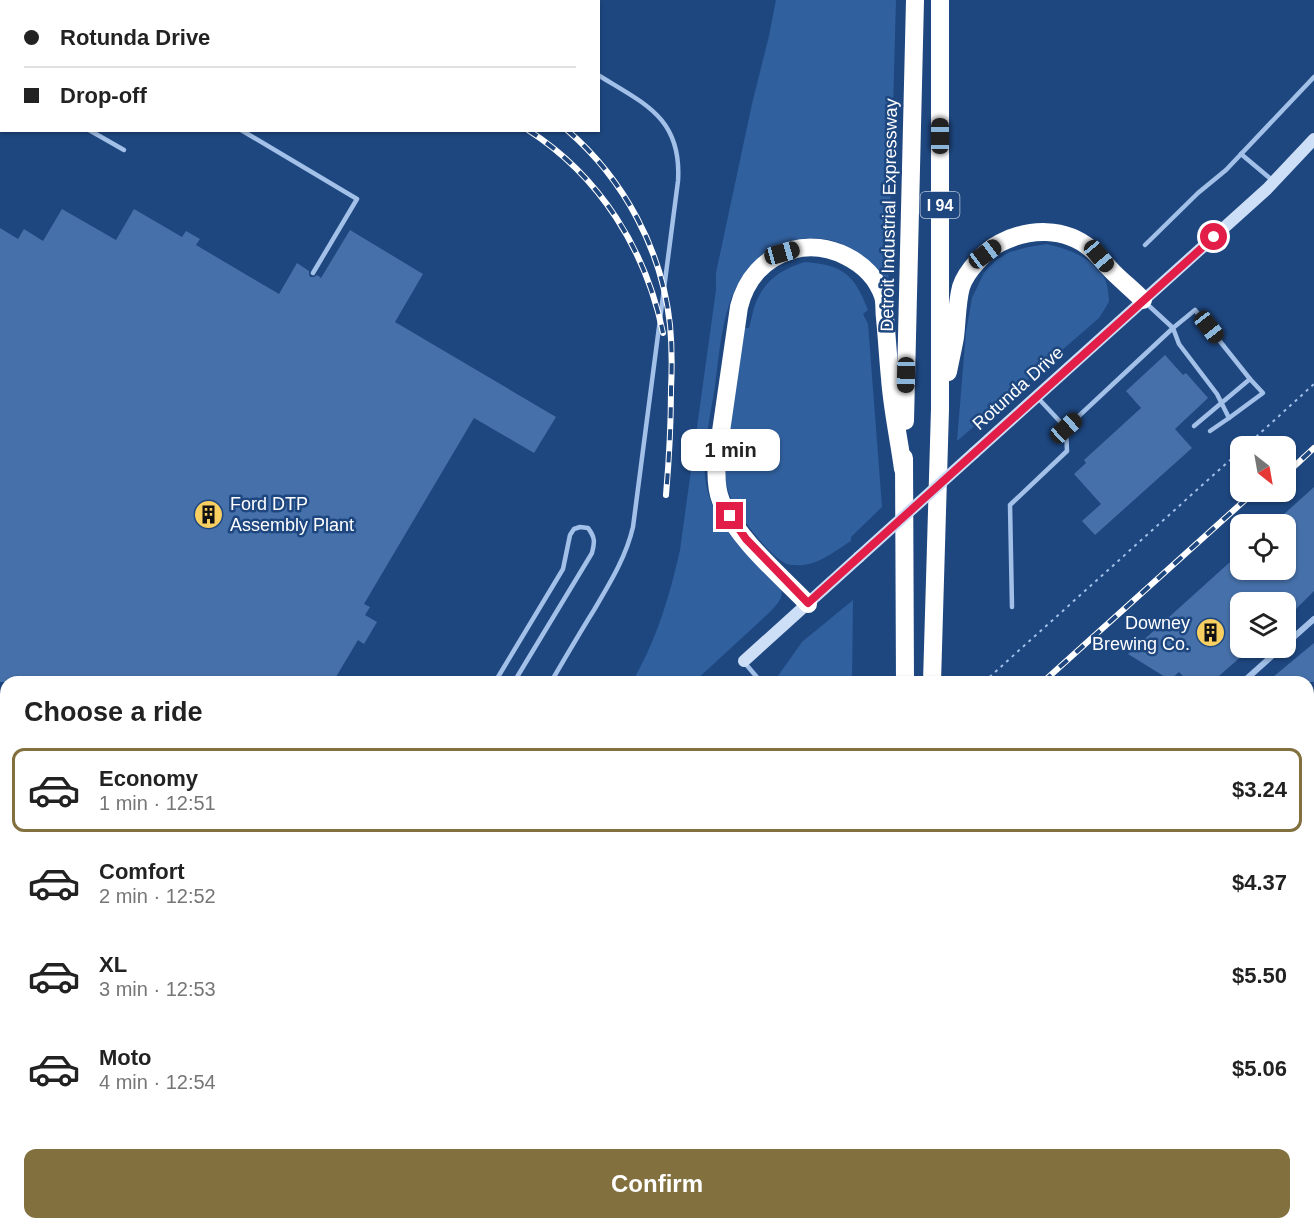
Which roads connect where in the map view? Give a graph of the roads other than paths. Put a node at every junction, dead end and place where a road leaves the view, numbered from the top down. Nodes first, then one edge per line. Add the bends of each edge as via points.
1 (915, 0) edge
2 (940, 0) edge
3 (600, 76) edge
4 (1314, 77) edge
5 (93, 132) edge
6 (244, 132) edge
7 (1314, 139) edge
8 (124, 150) dead end
9 (1240, 154) junction
10 (1274, 182) junction
11 (1145, 245) dead end
12 (313, 273) dead end
13 (1143, 300) junction
14 (1173, 328) junction
15 (1250, 379) junction
16 (1036, 396) junction
17 (1222, 402) junction
18 (940, 409) junction
19 (1229, 418) junction
20 (1194, 426) dead end
21 (1066, 428) junction
22 (1210, 431) dead end
23 (903, 469) junction
24 (808, 603) junction
25 (1012, 607) dead end
26 (1314, 618) edge
27 (1296, 635) edge
28 (1270, 658) edge
29 (744, 661) joint
30 (499, 676) edge
31 (518, 676) edge
32 (555, 676) edge
33 (757, 676) edge
34 (905, 676) edge
35 (932, 676) edge
36 (1250, 676) edge

1 - 23 highway, Detroit Industrial Expressway / I 94
2 - 18 highway, I 94
3 - 32 lane via 658,116 677,152 678,181 630,540 612,579
4 - 9 lane
5 - 8 lane
6 - 12 lane via 357,199
7 - 10 main road, Rotunda Drive
9 - 10 lane
9 - 11 lane
10 - 13 main road, Rotunda Drive
13 - 14 lane
13 - 16 main road, Rotunda Drive
13 - 18 highway via 1076,239 1035,232 994,246 977,261 962,285
14 - 15 lane via 1195,310
14 - 17 lane via 1179,344
14 - 21 lane
15 - 17 lane
15 - 19 lane via 1263,393
16 - 21 lane
16 - 24 main road, Rotunda Drive, bridge
17 - 19 lane
17 - 20 lane
18 - 35 highway, I 94
19 - 22 lane
21 - 25 lane via 1066,451 1010,505
23 - 24 highway via 883,297 877,284 860,265 832,250 798,248 767,262 745,288 739,307 717,481 720,499 737,529
23 - 34 highway, Detroit Industrial Expressway / I 94
24 - 29 main road, Rotunda Drive
26 - 27 street
28 - 36 street
29 - 33 lane
30 - 31 lane via 563,569 570,535 574,529 588,528 595,542 592,553

